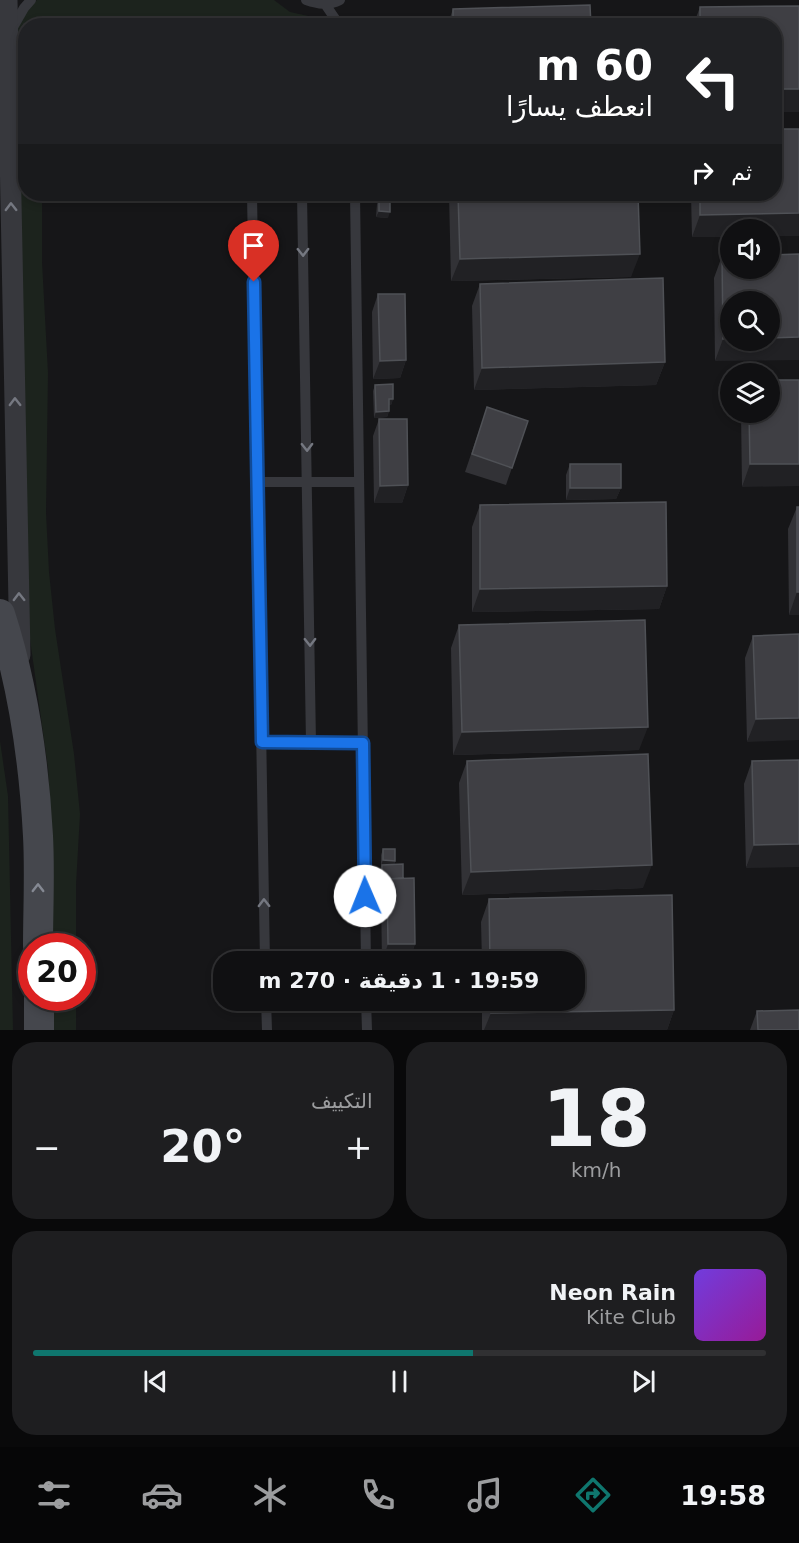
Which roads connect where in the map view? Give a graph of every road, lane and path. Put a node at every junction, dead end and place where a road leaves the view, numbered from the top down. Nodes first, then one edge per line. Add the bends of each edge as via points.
1 (8, 0) edge
2 (31, 0) edge
3 (306, 0) edge
4 (340, 0) edge
5 (325, 4) junction
6 (335, 18) edge
7 (8, 37) junction
8 (252, 201) edge
9 (303, 201) edge
10 (355, 201) edge
11 (257, 482) junction
12 (307, 482) junction
13 (359, 482) junction
14 (0, 614) edge
15 (21, 697) junction
16 (262, 742) junction
17 (311, 743) junction
18 (363, 743) junction
19 (38, 933) edge
20 (265, 951) edge
21 (366, 951) edge
22 (39, 1011) edge
23 (266, 1011) edge
24 (366, 1011) edge
25 (39, 1030) edge
26 (267, 1030) edge
27 (367, 1030) edge

1 - 7 street
2 - 7 lane
3 - 5 lane
4 - 5 lane
5 - 6 lane
15 -> 7 street
8 - 11 lane
9 -> 12 lane
10 - 13 lane
11 - 12 lane
11 - 16 lane
12 - 13 lane
12 -> 17 lane
13 - 18 lane
14 - 15 main road
19 -> 15 main road via 38,837
16 - 17 lane
20 -> 16 lane
17 - 18 lane
18 - 21 lane
22 - 25 main road
23 - 26 lane
24 - 27 lane

